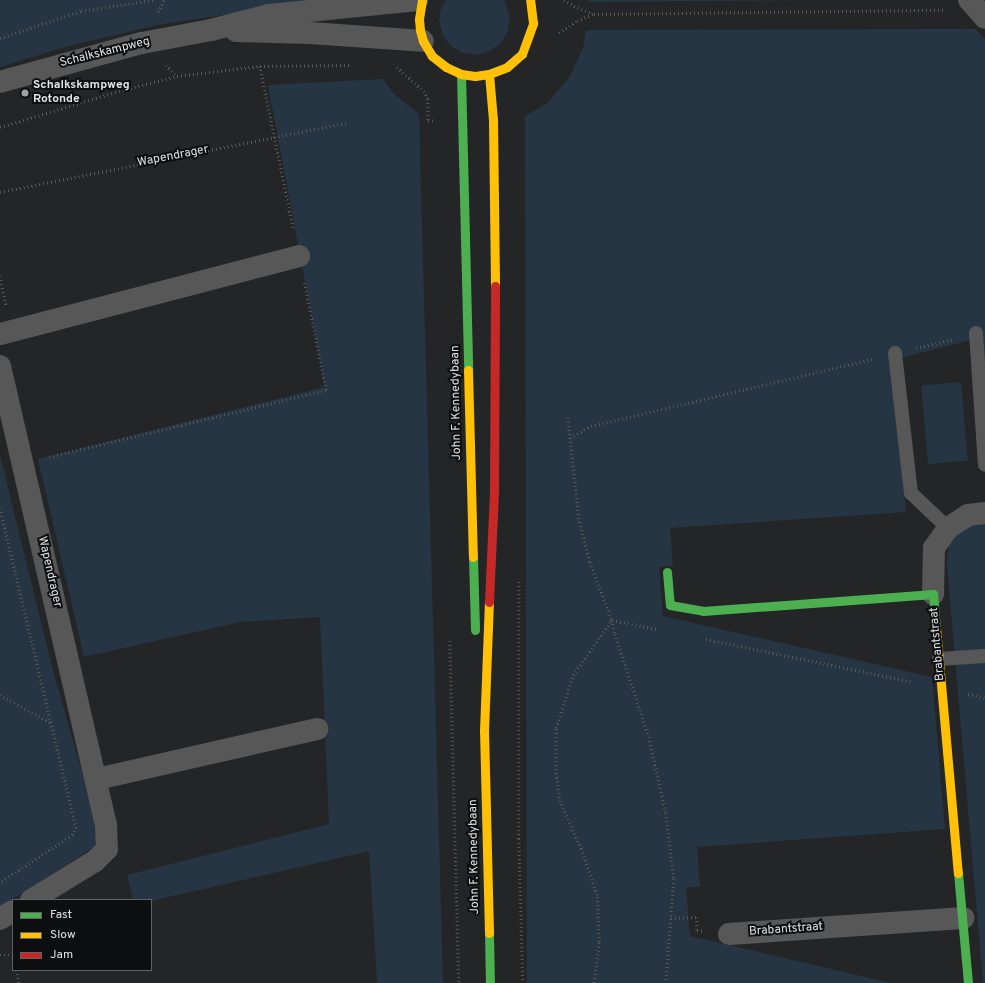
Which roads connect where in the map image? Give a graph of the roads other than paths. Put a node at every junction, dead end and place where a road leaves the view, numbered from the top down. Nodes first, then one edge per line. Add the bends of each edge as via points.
1 (417, 0) edge
2 (422, 0) edge
3 (530, 0) edge
4 (211, 30) junction
5 (423, 41) junction
6 (461, 74) junction
7 (489, 74) junction
8 (0, 82) edge
9 (299, 256) road end
10 (976, 333) road end
11 (0, 334) edge
12 (895, 353) road end
13 (0, 366) edge
14 (6, 411) edge
15 (985, 465) edge
16 (985, 513) edge
17 (948, 528) junction
18 (667, 572) dead end
19 (933, 594) junction
20 (475, 636) dead end
21 (985, 656) edge
22 (939, 659) junction
23 (477, 668) dead end
24 (317, 729) dead end
25 (484, 731) junction
26 (97, 779) junction
27 (33, 899) edge
28 (12, 912) edge
29 (963, 918) junction
30 (0, 919) edge
31 (729, 934) road end
32 (490, 983) edge
33 (968, 983) edge

1 - 4 street, Schalkskampweg via 269,15
2 - 5 main road via 419,19
3 - 7 main road via 533,23 527,44 515,61
4 - 5 street, Schalkskampweg via 310,33
4 - 8 street, Schalkskampweg via 142,43
5 - 6 main road via 432,56
6 - 7 main road
6 - 20 main road, John F. Kennedybaan
7 - 25 main road, John F. Kennedybaan via 493,120 496,368 494,492
9 - 11 street
10 - 15 lane
12 - 17 lane via 910,494
13 - 14 street, Wapendrager
14 - 26 street, Wapendrager via 23,463
16 - 17 street via 968,516
17 - 19 street via 934,548
18 - 19 main road, Brabantstraat via 670,604 703,611
19 - 22 main road, Brabantstraat
21 - 22 lane
22 - 29 main road, Brabantstraat
23 - 25 main road, John F. Kennedybaan
24 - 26 street
25 - 32 main road, John F. Kennedybaan
26 - 27 street, Wapendrager via 106,824 107,849 95,861
28 - 30 street
29 - 31 street, Brabantstraat
29 - 33 main road, Brabantstraat

